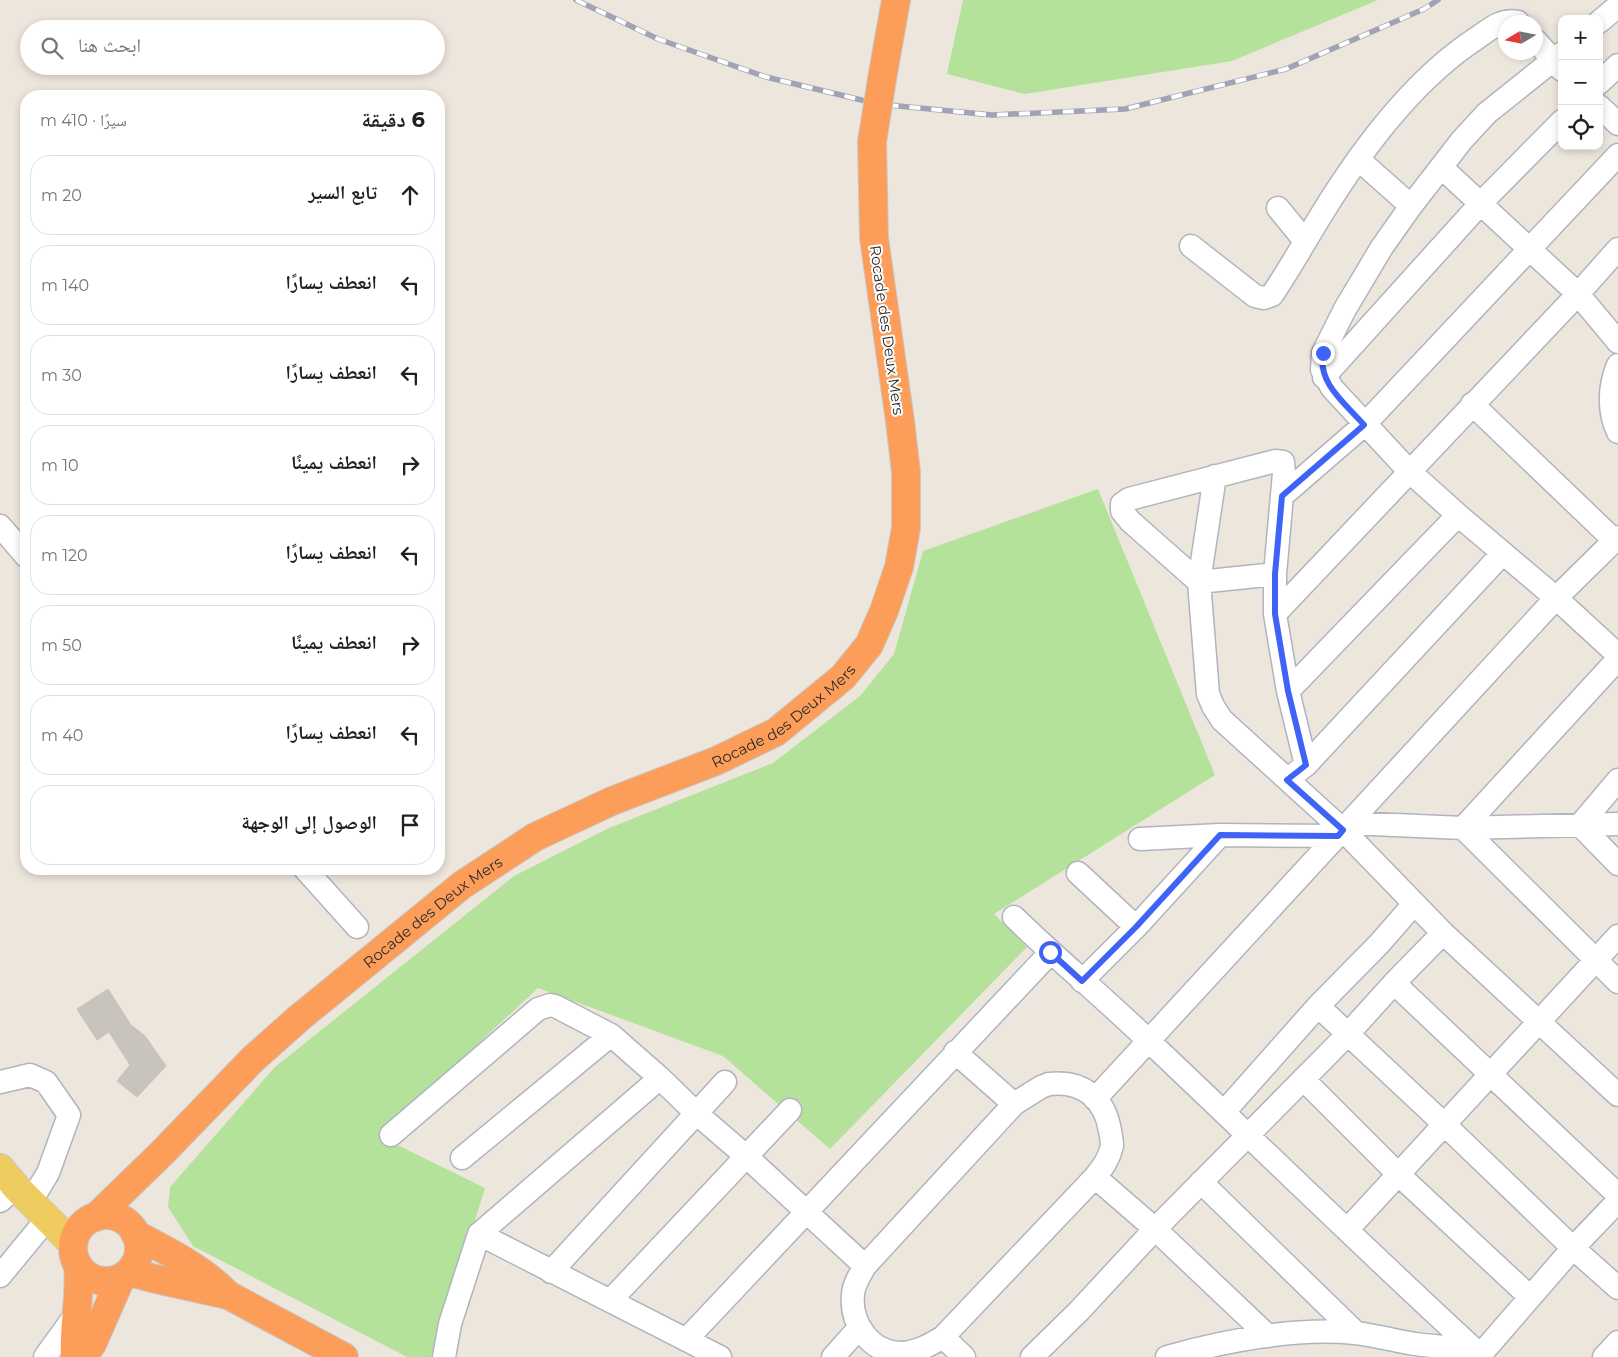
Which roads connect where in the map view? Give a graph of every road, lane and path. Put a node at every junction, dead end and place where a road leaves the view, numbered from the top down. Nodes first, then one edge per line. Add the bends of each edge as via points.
1 (896, 0) edge
2 (1618, 6) edge
3 (1603, 19) edge
4 (1498, 24) edge
5 (1543, 47) edge
6 (1558, 61) edge
7 (1618, 66) edge
8 (1603, 79) edge
9 (1603, 110) edge
10 (1618, 124) edge
11 (1558, 125) edge
12 (1618, 155) edge
13 (1358, 158) junction
14 (1441, 168) junction
15 (1481, 203) junction
16 (1411, 206) junction
17 (1278, 208) dead end
18 (1306, 241) junction
19 (1191, 246) dead end
20 (1618, 249) edge
21 (1529, 250) junction
22 (1578, 294) junction
23 (1618, 342) edge
24 (1618, 365) edge
25 (1324, 377) junction
26 (1472, 404) junction
27 (1364, 425) junction
28 (1618, 432) edge
29 (1410, 471) junction
30 (1216, 476) junction
31 (1282, 496) junction
32 (1458, 515) junction
33 (0, 526) edge
34 (1616, 539) edge
35 (20, 549) edge
36 (1503, 553) junction
37 (1275, 574) junction
38 (1199, 582) junction
39 (1556, 598) junction
40 (1275, 614) junction
41 (1618, 657) edge
42 (1288, 691) junction
43 (1306, 765) junction
44 (1287, 780) junction
45 (1618, 780) edge
46 (1618, 824) edge
47 (1580, 825) junction
48 (1463, 828) junction
49 (1343, 830) junction
50 (1220, 835) junction
51 (1140, 839) dead end
52 (1618, 864) edge
53 (1078, 874) dead end
54 (310, 875) edge
55 (1414, 904) junction
56 (1014, 917) dead end
57 (357, 927) dead end
58 (1136, 927) junction
59 (1443, 933) junction
60 (1618, 936) edge
61 (1050, 952) junction
62 (1596, 960) junction
63 (1082, 981) junction
64 (1618, 982) edge
65 (1394, 983) junction
66 (1318, 1006) junction
67 (1539, 1021) junction
68 (1348, 1034) junction
69 (610, 1035) junction
70 (1149, 1040) junction
71 (954, 1052) junction
72 (1490, 1074) junction
73 (660, 1078) junction
74 (1303, 1079) junction
75 (0, 1082) edge
76 (725, 1082) dead end
77 (1618, 1095) edge
78 (1095, 1099) junction
79 (1014, 1104) junction
80 (790, 1110) dead end
81 (1224, 1112) junction
82 (696, 1114) junction
83 (1444, 1124) junction
84 (390, 1135) dead end
85 (1247, 1135) junction
86 (162, 1153) junction
87 (747, 1157) junction
88 (462, 1158) dead end
89 (1398, 1174) junction
90 (1095, 1177) junction
91 (1201, 1182) junction
92 (19, 1195) edge
93 (1618, 1195) edge
94 (1618, 1201) edge
95 (807, 1212) junction
96 (129, 1228) junction
97 (1155, 1229) junction
98 (1347, 1230) junction
99 (479, 1234) junction
100 (82, 1238) junction
101 (1573, 1248) junction
102 (865, 1266) junction
103 (551, 1272) junction
104 (125, 1275) junction
105 (0, 1276) edge
106 (1618, 1288) edge
107 (228, 1295) junction
108 (1530, 1297) junction
109 (610, 1301) junction
110 (76, 1314) junction
111 (859, 1328) junction
112 (1356, 1333) junction
113 (1268, 1336) junction
114 (943, 1337) junction
115 (686, 1340) junction
116 (1618, 1342) edge
117 (450, 1353) edge
118 (875, 1353) edge
119 (1482, 1355) edge
120 (45, 1357) edge
121 (75, 1357) edge
122 (83, 1357) edge
123 (344, 1357) edge
124 (720, 1357) edge
125 (833, 1357) edge
126 (964, 1357) edge
127 (1032, 1357) edge
128 (1167, 1357) edge
129 (1604, 1357) edge

1 - 86 highway, Rocade des Deux Mers, bridge via 872,142 874,238 906,472 906,528 899,567 869,645 843,677 776,732 716,761 612,801 535,837 462,885 253,1059
2 - 3 street
4 - 13 street via 1459,50 1426,78
5 - 6 street
6 - 14 street via 1487,113
7 - 8 street
9 - 10 street
11 - 15 street
12 - 21 street
13 - 16 street
13 - 18 street
14 - 15 street
14 - 16 street
15 - 21 street
15 - 25 street
16 - 25 street via 1363,278 1323,353
17 - 18 street
18 - 19 street via 1272,295 1264,298 1255,296
20 - 22 street
21 - 22 street
21 - 27 street
22 - 23 street
22 - 26 street
24 - 28 street via 1611,398 1611,415
25 - 27 street
26 - 29 street
26 - 34 street
27 - 29 street
27 - 31 street
29 - 32 street
29 - 40 street
30 - 31 street via 1281,461 1284,464
30 - 38 street
30 - 38 street via 1129,499 1121,507 1130,522
31 - 37 street
32 - 36 street
32 - 42 street
33 - 35 street
34 - 39 street
36 - 39 street
36 - 43 street
37 - 38 street
37 - 40 street
38 - 44 street via 1208,694 1213,706 1222,720
39 - 41 street
39 - 49 street
40 - 42 street
41 - 48 street
42 - 43 street
43 - 44 street
44 - 49 street
45 - 47 street
46 - 47 street
47 - 48 street
47 - 52 street
48 - 49 street
48 - 62 street
49 - 50 street
49 - 55 street
49 - 70 street
50 - 51 street
50 - 58 street
53 - 58 street
54 - 57 street
55 - 59 street
55 - 66 street
56 - 61 street
58 - 63 street
59 - 65 street
59 - 67 street
60 - 62 street
61 - 63 street
61 - 71 street
62 - 64 street
62 - 67 street
63 - 70 street
65 - 68 street
65 - 72 street
66 - 68 street
66 - 81 street
67 - 72 street
67 - 77 street
68 - 74 street
68 - 83 street
69 - 73 street
69 - 84 street via 555,1006 538,1009
69 - 88 street
70 - 78 street
70 - 81 street
71 - 79 street
71 - 95 street
72 - 83 street
72 - 93 street
73 - 82 street
73 - 99 street
74 - 85 street
74 - 89 street
75 - 92 street via 30,1075 46,1082 69,1115 48,1173
76 - 82 street
78 - 79 street via 1085,1090 1053,1084 1041,1087
78 - 90 street via 1104,1108 1112,1145 1107,1162
79 - 102 street
80 - 87 street
81 - 85 street
82 - 87 street
82 - 103 street
83 - 89 street
83 - 101 street
85 - 91 street
85 - 98 street
86 - 96 highway, Rocade des Deux Mers
86 - 100 highway, Rocade des Deux Mers
87 - 95 street
87 - 109 street
89 - 98 street
89 - 108 street
90 - 97 street
90 - 114 street
91 - 97 street
91 - 112 street
92 - 100 main road
92 - 105 street
94 - 101 street
95 - 102 street
95 - 115 street
96 - 100 highway via 115,1217 105,1216
96 - 104 highway via 138,1252
96 - 107 highway via 198,1269
97 - 113 street
97 - 127 street
98 - 119 street
99 - 103 street
99 - 117 street via 450,1324
100 - 104 highway via 86,1274 97,1280 109,1281
100 - 110 highway
101 - 106 street
101 - 108 street
102 - 111 street via 852,1293 853,1312
103 - 109 street
104 - 107 highway
104 - 122 highway
107 - 123 highway
108 - 119 street
109 - 115 street
110 - 120 street
110 - 121 highway
111 - 118 street
111 - 125 street
112 - 113 street
112 - 119 street
113 - 128 street
114 - 118 street via 916,1351
114 - 126 street
115 - 124 street
116 - 129 street

